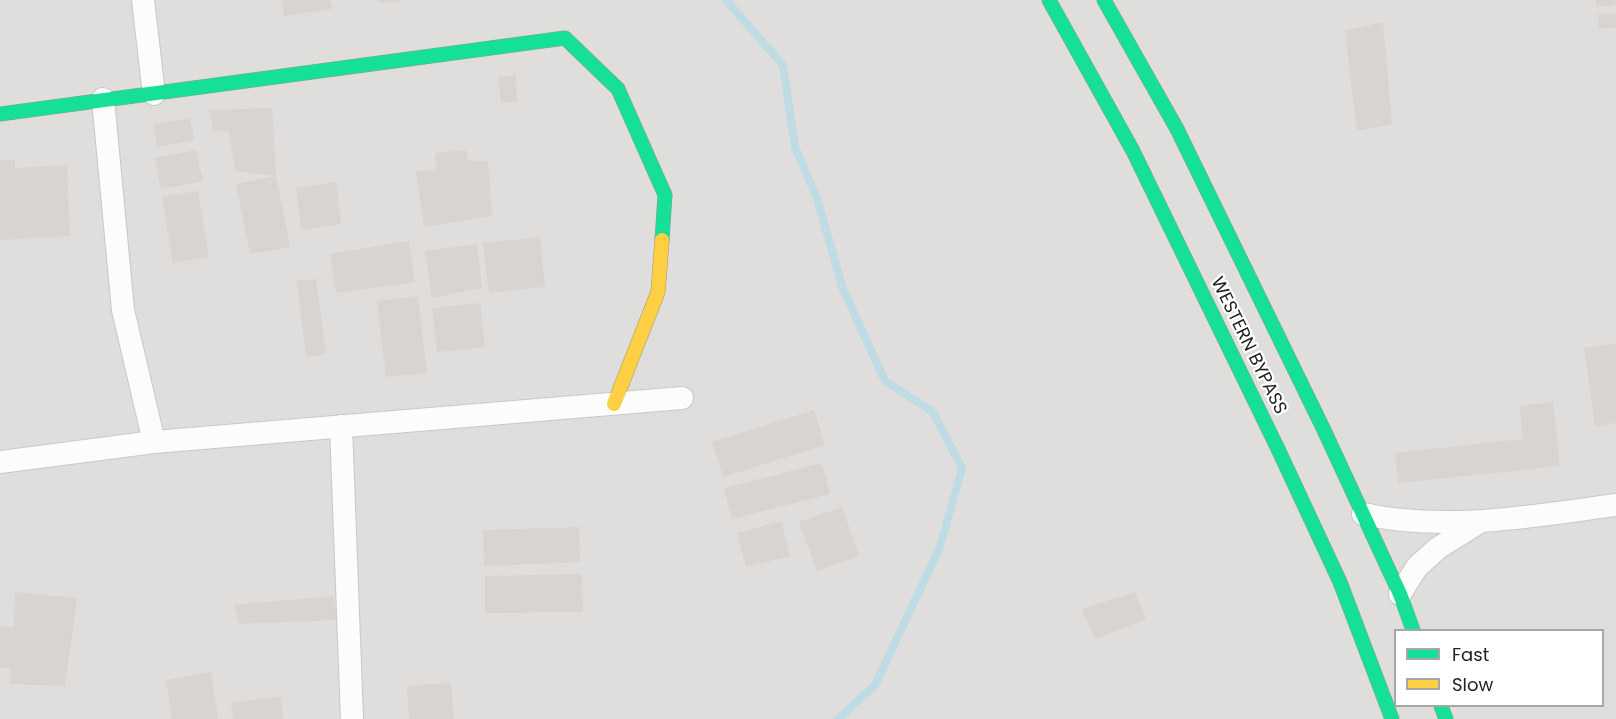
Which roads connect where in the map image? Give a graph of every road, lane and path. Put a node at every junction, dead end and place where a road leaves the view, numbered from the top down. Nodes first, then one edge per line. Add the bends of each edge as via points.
1 (143, 0) edge
2 (1049, 0) edge
3 (1104, 0) edge
4 (154, 94) junction
5 (103, 99) junction
6 (0, 114) edge
7 (682, 398) dead end
8 (614, 404) junction
9 (341, 426) junction
10 (154, 442) junction
11 (0, 462) edge
12 (1616, 505) edge
13 (1363, 514) junction
14 (1481, 522) junction
15 (1400, 594) junction
16 (1413, 629) edge
17 (352, 719) edge
18 (1392, 719) edge

1 - 4 street
2 - 18 main road, WESTERN BYPASS via 1133,151 1278,449 1351,607
3 - 13 main road, WESTERN BYPASS via 1177,129
4 - 5 main road
4 - 8 main road via 564,38 618,89 665,195 658,292
5 - 6 main road
5 - 10 street via 123,310
7 - 8 street
8 - 9 street
9 - 10 street
9 - 17 street
10 - 11 street
12 - 14 street
13 - 14 street via 1417,523
13 - 15 main road, WESTERN BYPASS
14 - 15 street via 1438,548 1417,567
15 - 16 main road, WESTERN BYPASS

